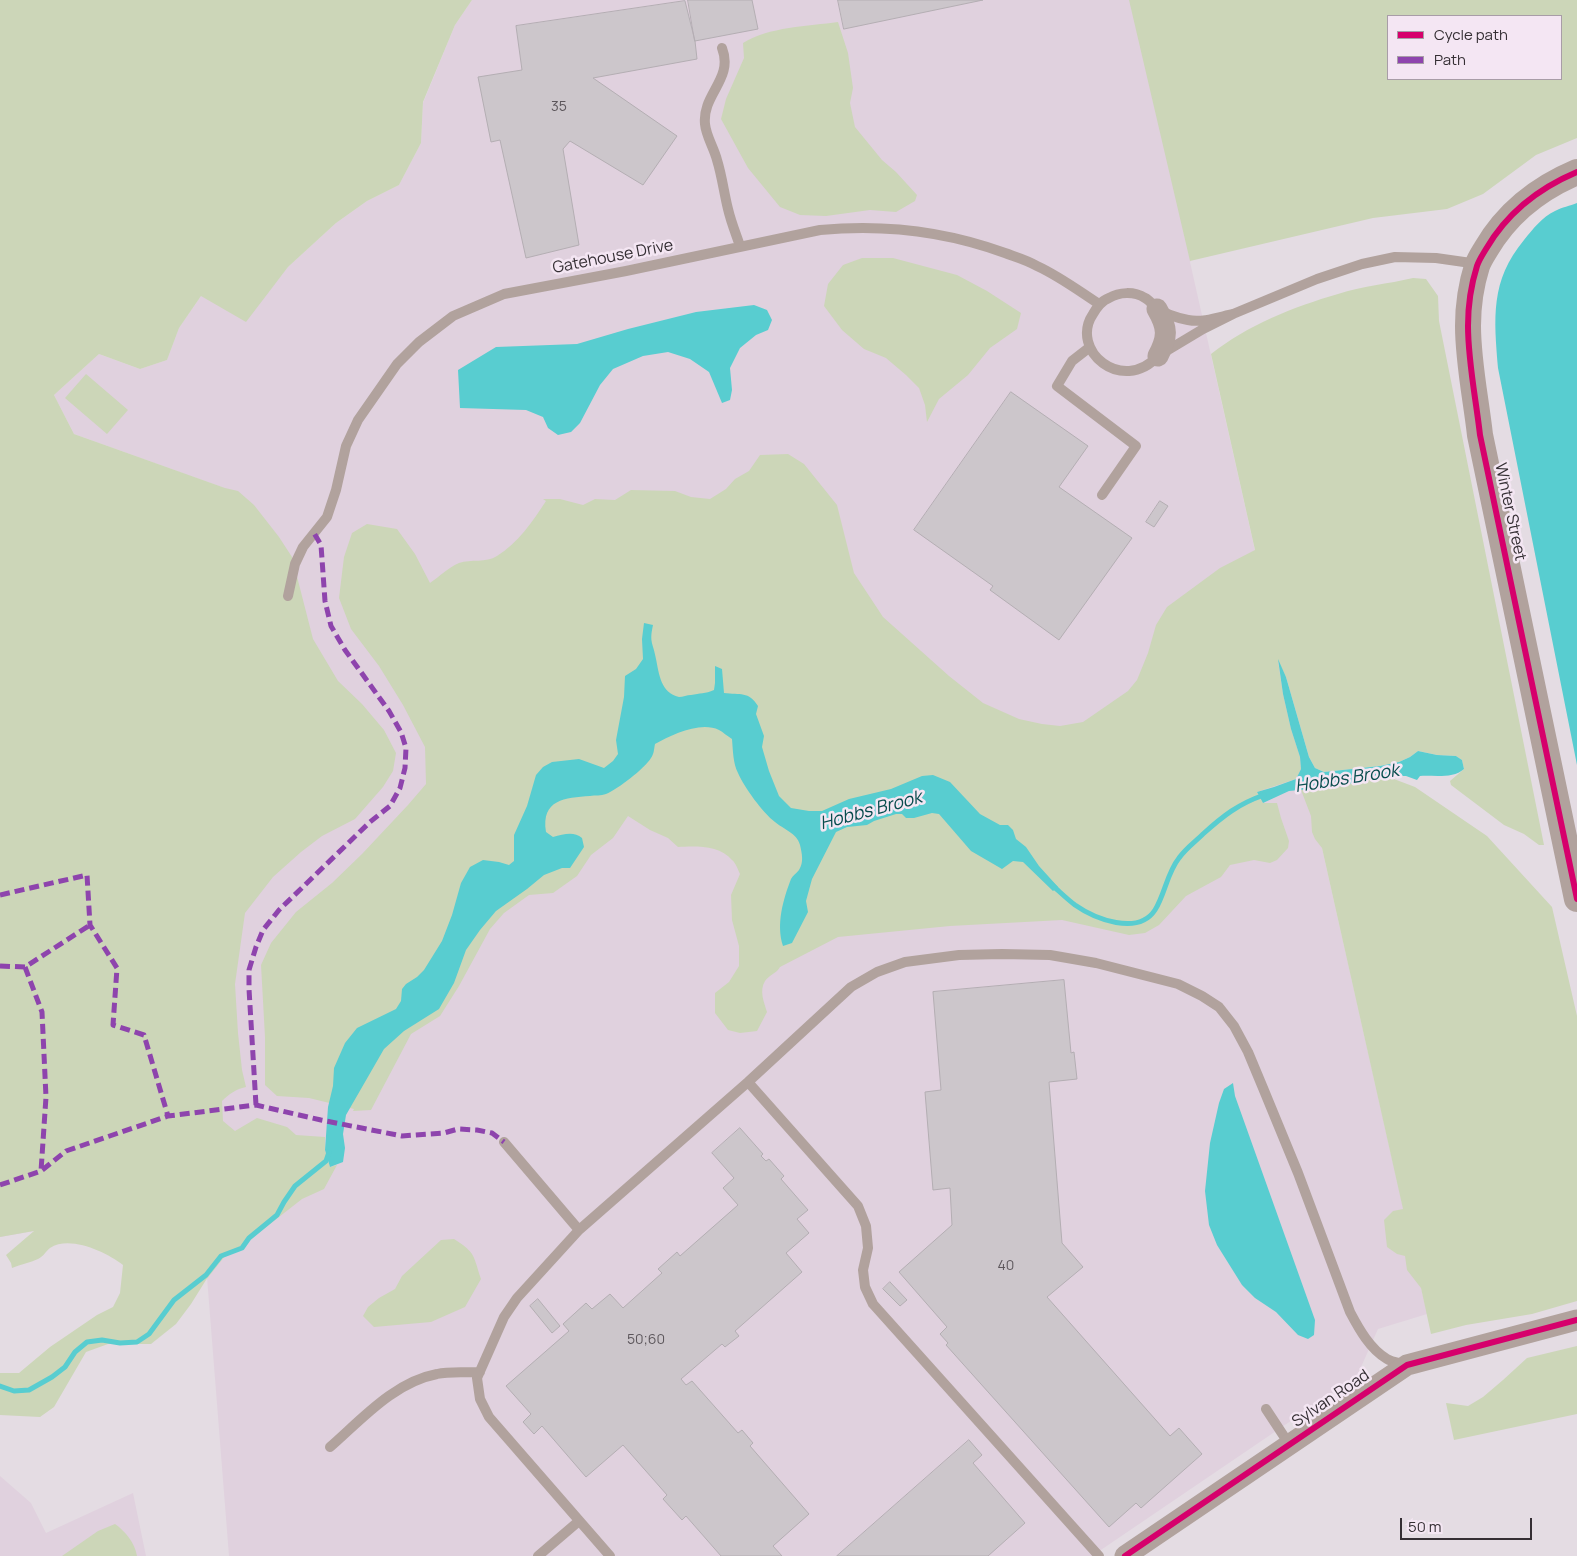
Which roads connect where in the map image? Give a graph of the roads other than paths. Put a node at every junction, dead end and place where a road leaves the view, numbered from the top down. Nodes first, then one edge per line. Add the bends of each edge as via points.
1 (722, 48) dead end
2 (1577, 172) edge
3 (740, 246) junction
4 (1478, 264) junction
5 (1099, 304) junction
6 (1157, 308) junction
7 (1233, 314) junction
8 (1090, 347) junction
9 (1158, 356) junction
10 (1102, 495) dead end
11 (288, 596) dead end
12 (1577, 899) edge
13 (748, 1082) junction
14 (504, 1142) dead end
15 (579, 1230) junction
16 (1577, 1320) edge
17 (1407, 1365) junction
18 (480, 1372) junction
19 (1266, 1409) dead end
20 (1289, 1444) junction
21 (330, 1447) dead end
22 (579, 1520) junction
23 (538, 1556) edge
24 (610, 1556) edge
25 (1098, 1556) edge
26 (1125, 1556) edge

1 - 3 lane via 726,57 725,68 710,98 705,125
2 - 4 street, Winter Street via 1539,191 1515,211 1495,235
3 - 5 lane, Gatehouse Drive via 852,227 943,235 982,244 1037,265
3 - 11 lane, Gatehouse Drive via 504,294 453,316 419,342 397,364 358,420 346,446 327,516 303,547 295,564
4 - 7 lane via 1395,257 1317,279
4 - 12 street, Winter Street via 1470,292 1468,326 1480,435
5 - 6 lane via 1124,293 1138,294
5 - 8 lane via 1088,327
6 - 7 lane via 1190,320
6 - 9 street via 1165,321 1166,336
7 - 9 lane
8 - 9 lane via 1105,365 1124,372 1137,371
8 - 10 lane via 1072,361 1057,386 1136,446
13 - 15 lane
13 - 17 lane via 851,988 877,972 905,962 994,954 1050,956 1096,963 1178,984 1218,1007 1234,1026 1282,1132 1350,1312 1360,1331 1387,1360
13 - 25 lane via 858,1206 866,1226 868,1248 863,1270 865,1287 873,1304
14 - 15 lane
15 - 18 lane via 517,1298 504,1317
16 - 17 street, Sylvan Road
17 - 20 street, Sylvan Road
18 - 21 lane via 438,1374 410,1383 393,1393
18 - 22 lane via 477,1378 480,1399 489,1418
19 - 20 lane
20 - 26 street, Sylvan Road
22 - 23 lane
22 - 24 lane

